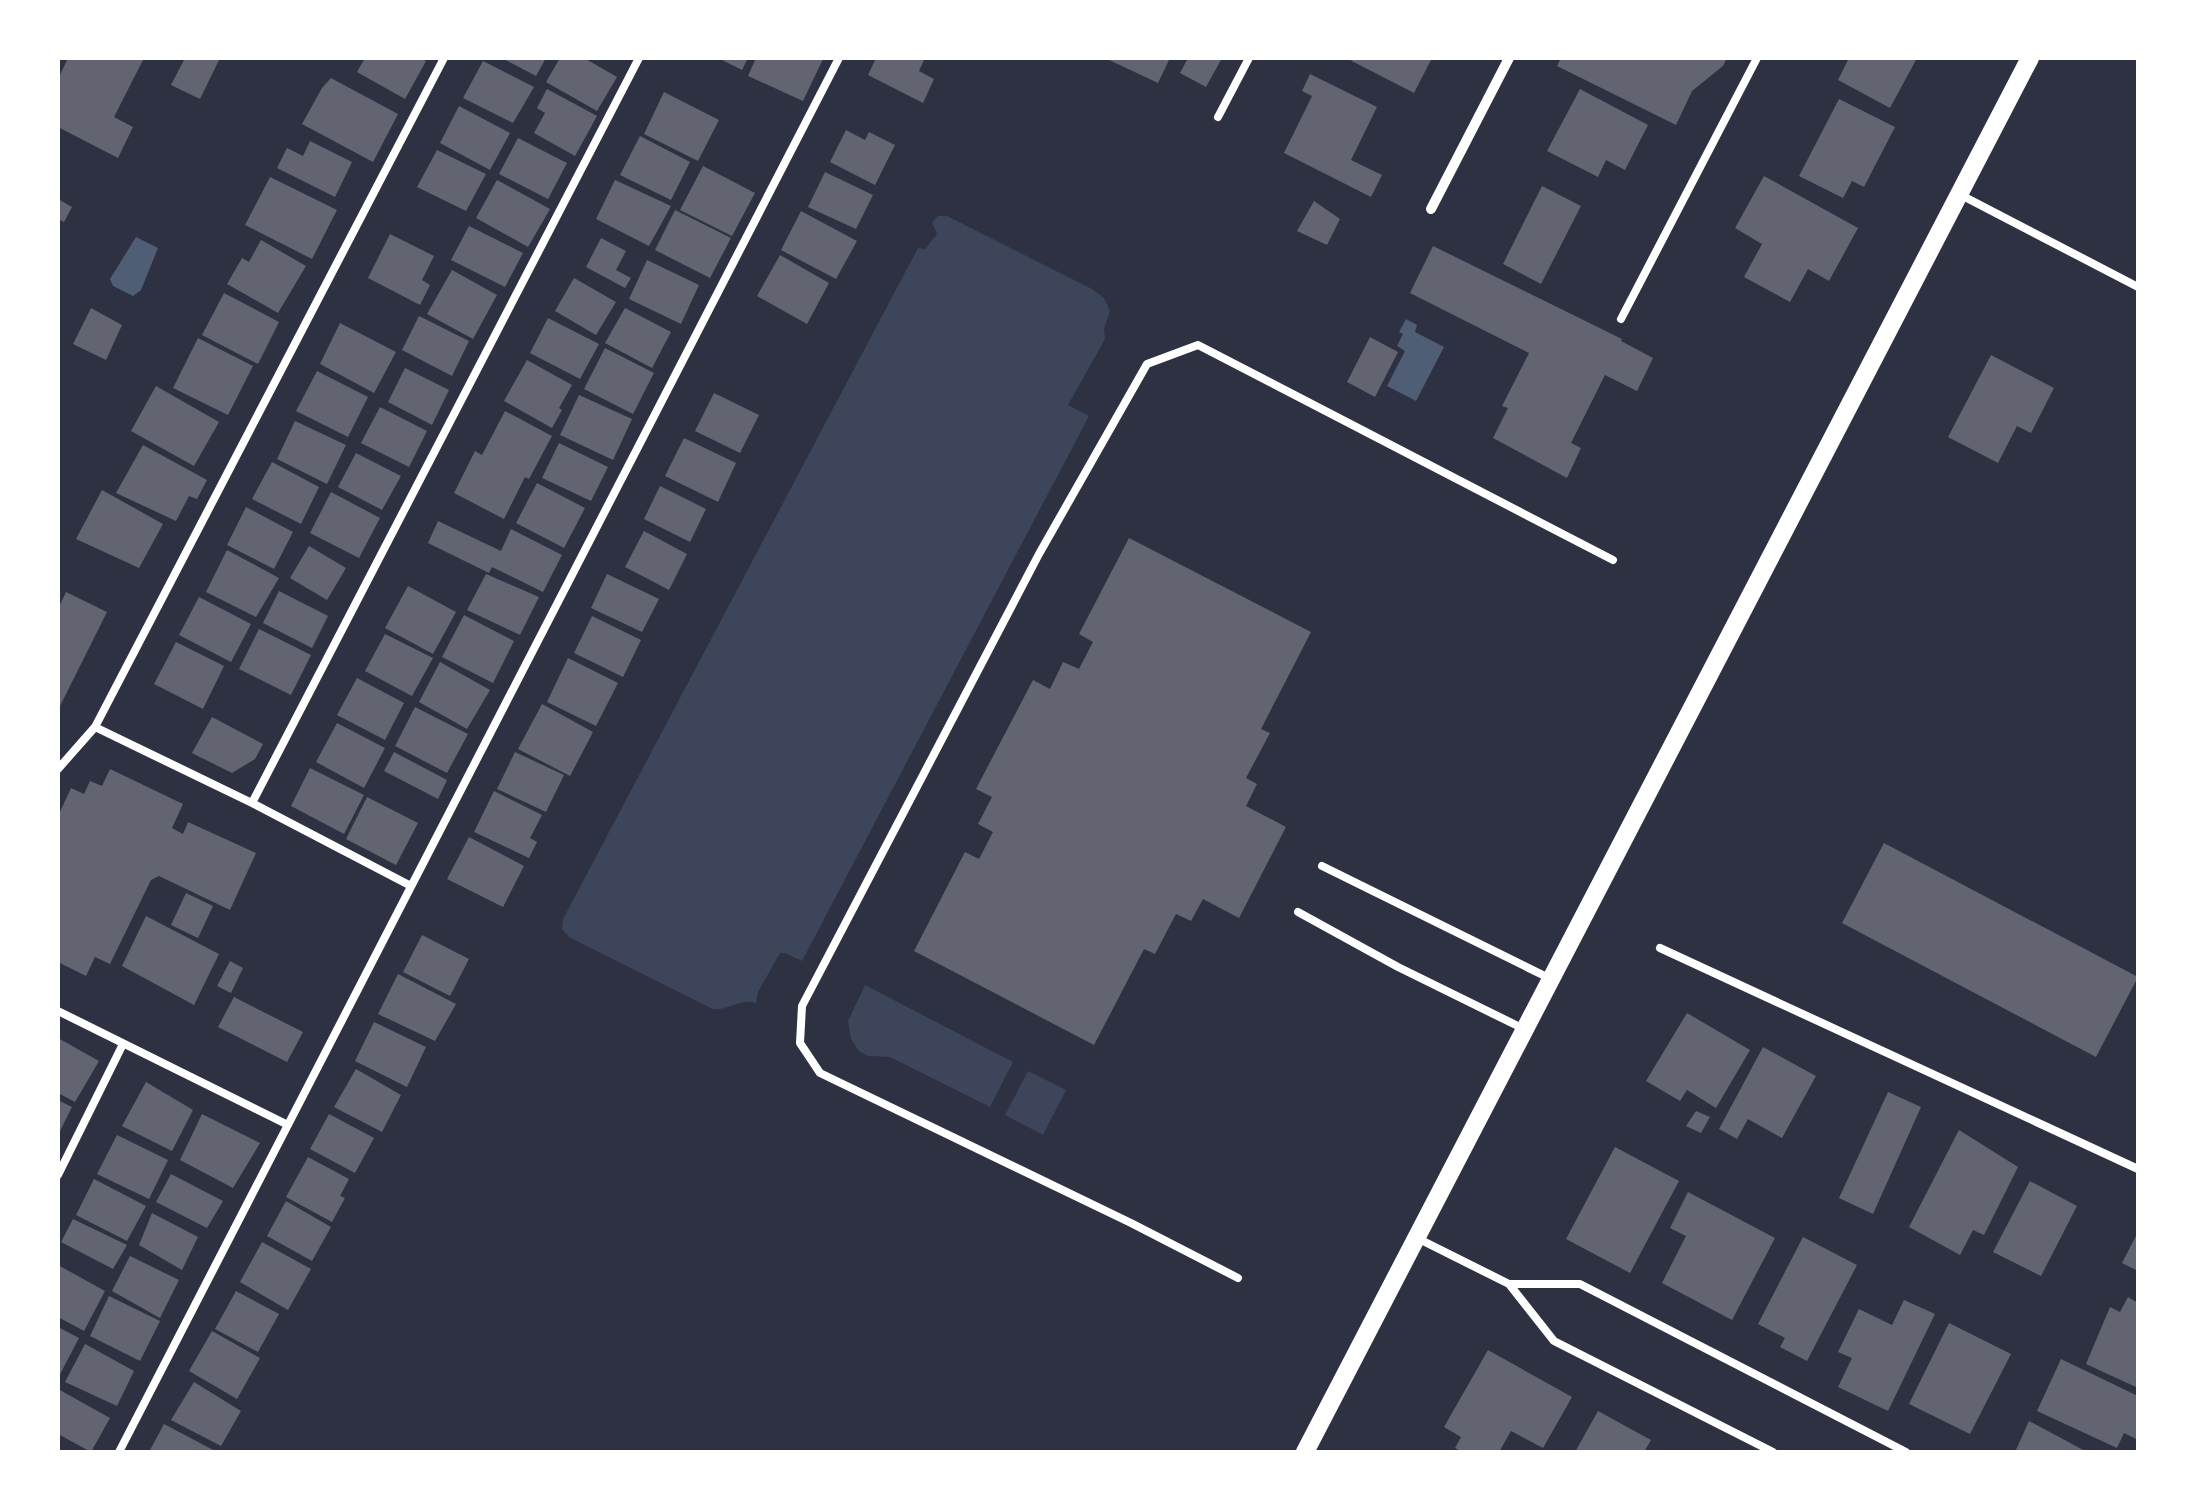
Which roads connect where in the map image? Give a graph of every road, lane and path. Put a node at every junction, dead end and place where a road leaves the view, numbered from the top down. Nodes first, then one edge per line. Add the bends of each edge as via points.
1 (444, 58) edge
2 (639, 58) edge
3 (839, 58) edge
4 (1249, 58) edge
5 (1509, 58) edge
6 (1757, 58) edge
7 (2030, 58) edge
8 (1218, 118) dead end
9 (1959, 194) junction
10 (1431, 209) dead end
11 (2138, 287) edge
12 (1621, 319) dead end
13 (1614, 560) dead end
14 (95, 727) junction
15 (58, 769) edge
16 (252, 803) junction
17 (1322, 866) dead end
18 (411, 886) junction
19 (1298, 912) dead end
20 (1660, 948) dead end
21 (1551, 979) junction
22 (58, 1012) edge
23 (1525, 1030) junction
24 (123, 1044) junction
25 (288, 1125) junction
26 (2138, 1169) edge
27 (58, 1174) edge
28 (1417, 1238) junction
29 (1238, 1278) dead end
30 (1509, 1284) junction
31 (119, 1452) edge
32 (1304, 1452) edge
33 (1773, 1452) edge
34 (1906, 1452) edge

1 - 14 lane
2 - 16 lane
3 - 18 lane
4 - 8 lane
5 - 10 street
6 - 12 lane
7 - 9 street
9 - 11 lane
9 - 21 street
13 - 29 lane via 1198,345 1148,364 1039,554 802,1006 800,1043 820,1073
14 - 15 lane
14 - 16 lane
16 - 18 lane
17 - 21 lane
18 - 25 lane
19 - 23 lane
20 - 26 lane
21 - 23 street
22 - 24 lane
23 - 28 street
24 - 25 lane
24 - 27 lane
25 - 31 lane
28 - 30 lane
28 - 32 street
30 - 33 lane via 1554,1341
30 - 34 lane via 1580,1284

